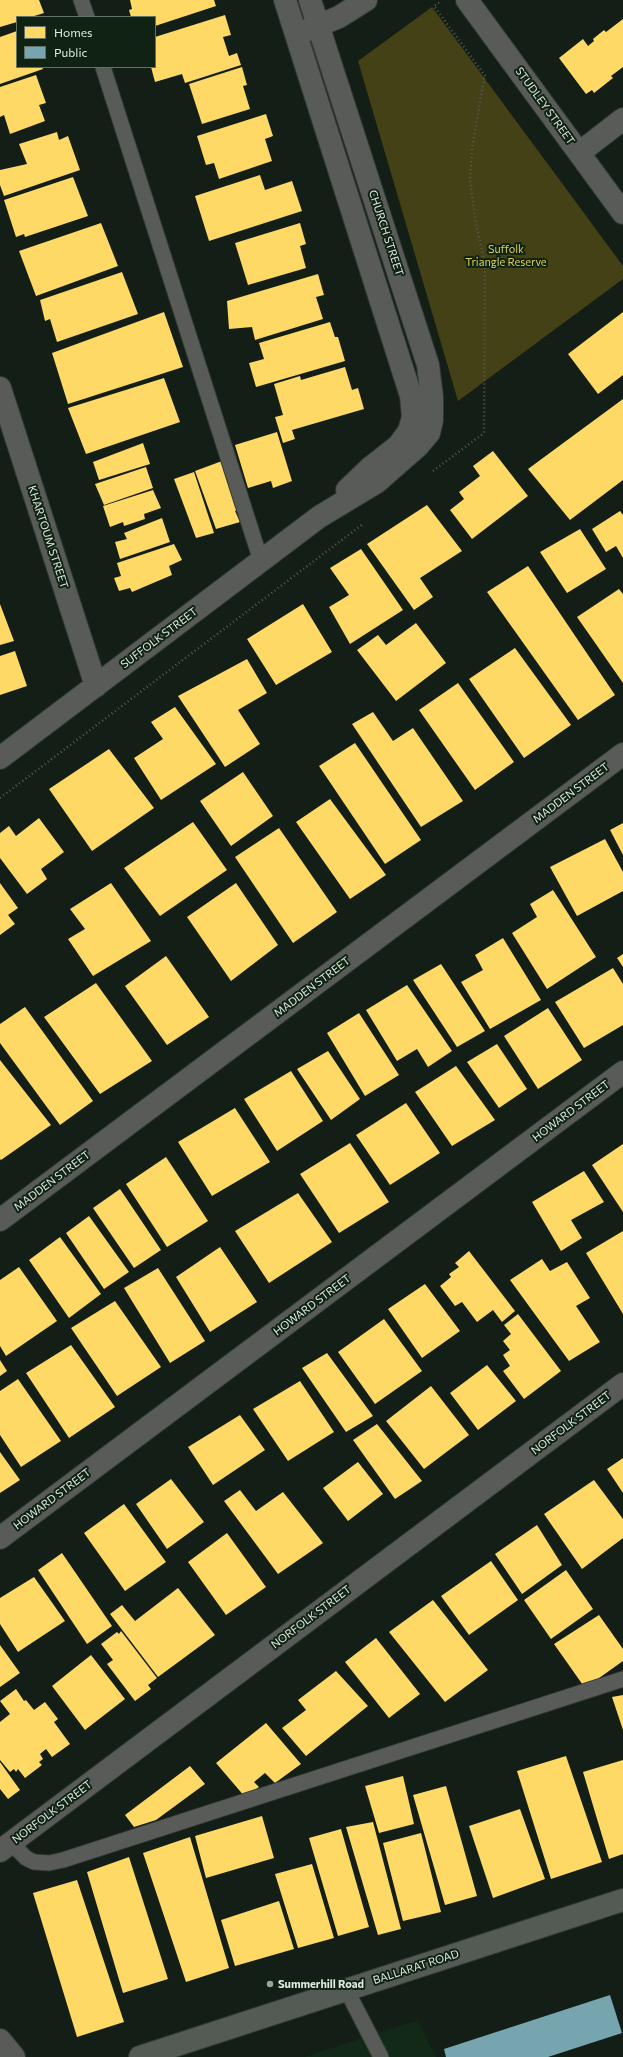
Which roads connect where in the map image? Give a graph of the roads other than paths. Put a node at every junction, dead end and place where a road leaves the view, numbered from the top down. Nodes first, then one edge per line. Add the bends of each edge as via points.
1 (81, 0) edge
2 (285, 0) edge
3 (310, 0) edge
4 (366, 0) edge
5 (466, 0) edge
6 (87, 16) edge
7 (319, 26) junction
8 (296, 34) junction
9 (103, 68) edge
10 (623, 119) edge
11 (578, 152) junction
12 (623, 213) edge
13 (0, 388) edge
14 (400, 453) junction
15 (261, 561) junction
16 (96, 686) junction
17 (623, 754) edge
18 (0, 758) edge
19 (623, 1072) edge
20 (0, 1220) edge
21 (623, 1384) edge
22 (0, 1538) edge
23 (623, 1679) edge
24 (5, 1847) edge
25 (623, 1900) edge
26 (346, 1989) junction
27 (0, 2040) edge
28 (14, 2057) edge
29 (140, 2057) edge
30 (382, 2057) edge

1 - 6 lane
2 - 8 street
3 - 7 street, CHURCH STREET
4 - 7 street
5 - 11 street, STUDLEY STREET
7 - 8 street
7 - 14 street, CHURCH STREET via 428,365 432,396 429,433 418,446
8 - 14 street via 411,396 413,417
9 - 15 lane
10 - 11 street
11 - 12 street, STUDLEY STREET
13 - 16 street, KHARTOUM STREET
14 - 15 street, SUFFOLK STREET via 370,468 319,517
15 - 16 street, SUFFOLK STREET
16 - 18 street, SUFFOLK STREET
17 - 20 street, MADDEN STREET
19 - 22 street, HOWARD STREET
21 - 24 street, NORFOLK STREET
23 - 24 lane via 63,1860 49,1863 34,1862
25 - 26 highway, BALLARAT ROAD
26 - 29 highway, BALLARAT ROAD
26 - 30 lane
27 - 28 street

